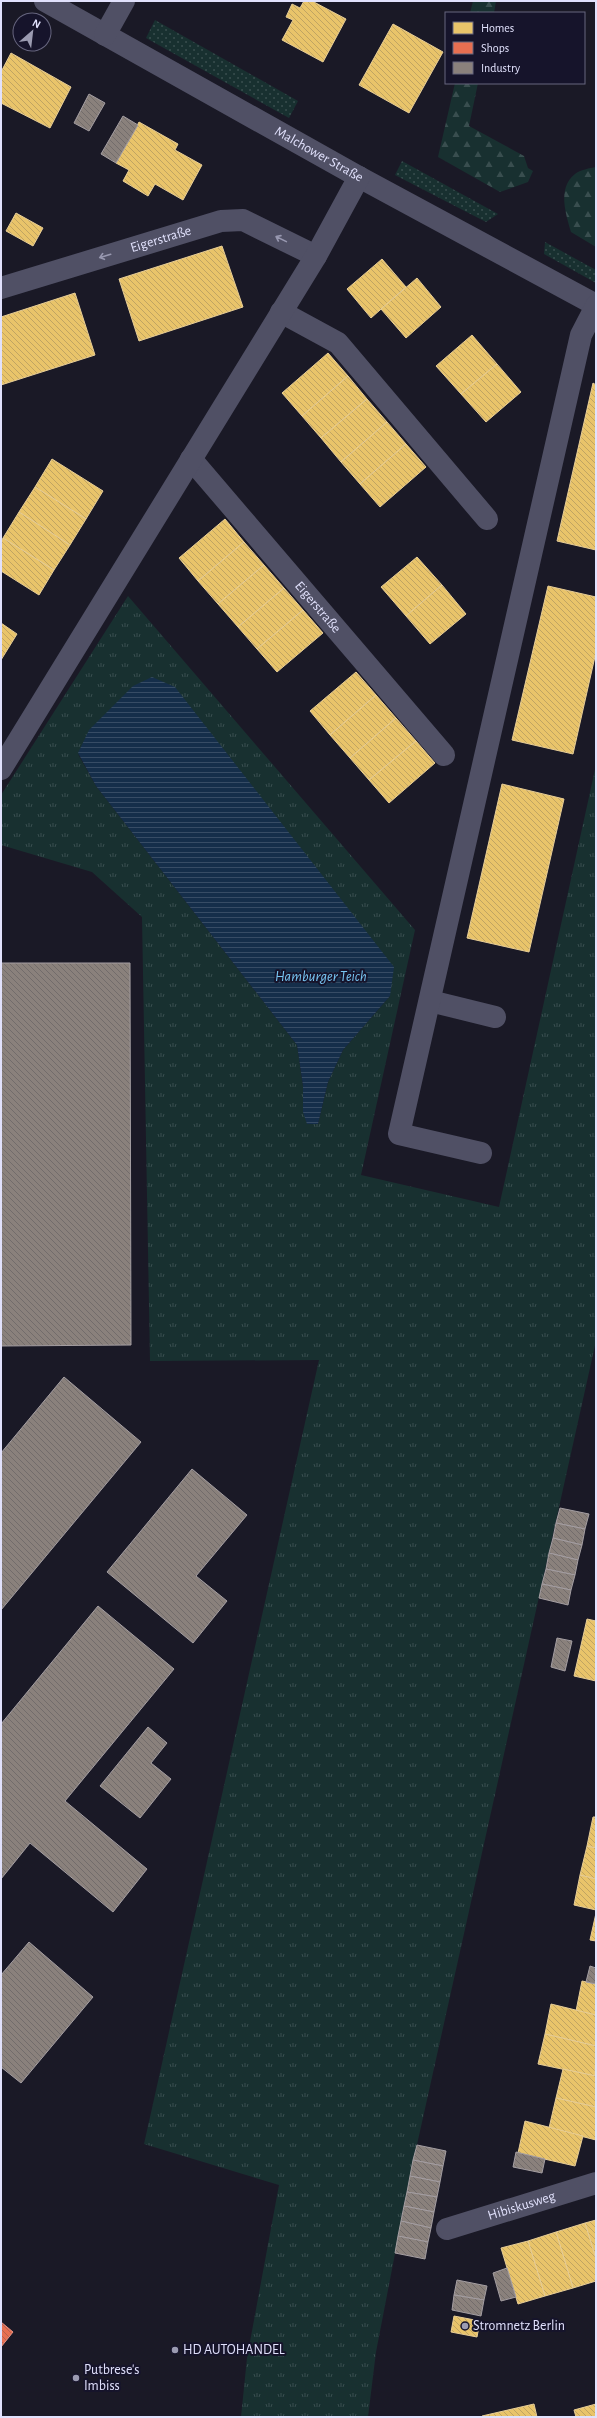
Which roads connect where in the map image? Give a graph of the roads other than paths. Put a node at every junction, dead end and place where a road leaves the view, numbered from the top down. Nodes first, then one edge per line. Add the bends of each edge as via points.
1 (44, 1) edge
2 (124, 1) edge
3 (105, 35) junction
4 (359, 177) junction
5 (316, 256) junction
6 (1, 288) edge
7 (596, 305) edge
8 (281, 312) junction
9 (191, 459) junction
10 (487, 519) dead end
11 (444, 755) dead end
12 (1, 769) edge
13 (430, 1001) junction
14 (495, 1017) dead end
15 (481, 1153) dead end
16 (596, 2183) edge
17 (447, 2229) dead end

1 - 3 street, Malchower Straße
2 - 3 street
3 - 4 street, Malchower Straße
4 - 5 street
4 - 7 street, Malchower Straße
5 -> 6 street, Eigerstraße via 243,220 221,221
5 - 8 street
7 - 13 street via 581,335
8 - 9 street
8 - 10 street via 338,343
9 - 11 street, Eigerstraße
9 - 12 street
13 - 14 street
13 - 15 street via 399,1134
16 - 17 street, Hibiskusweg

